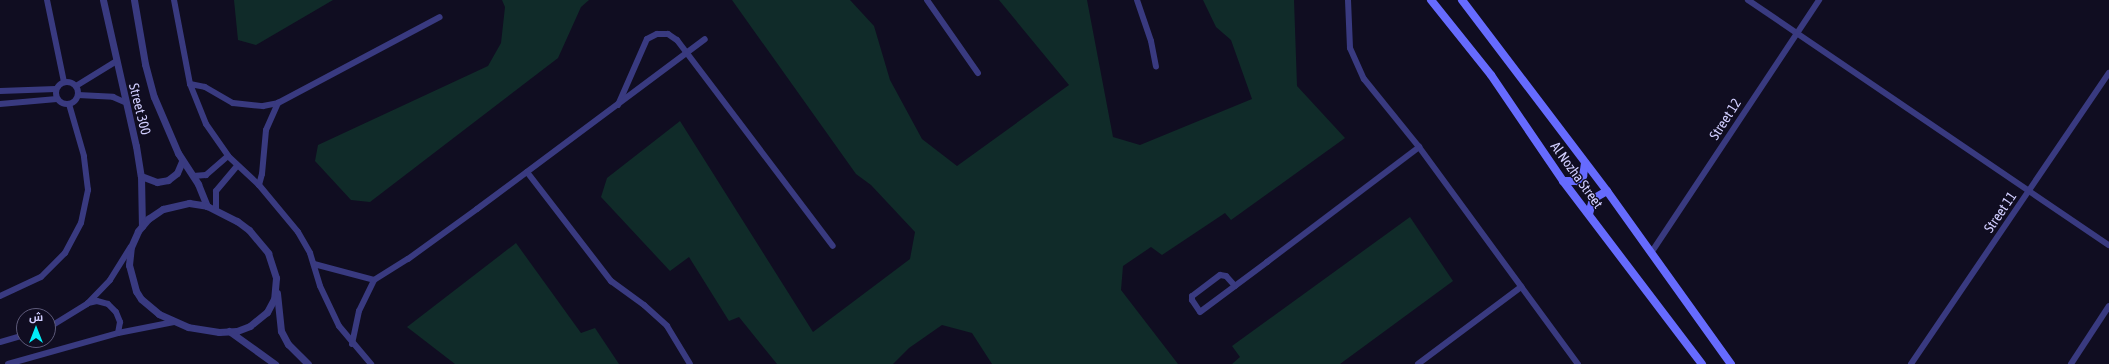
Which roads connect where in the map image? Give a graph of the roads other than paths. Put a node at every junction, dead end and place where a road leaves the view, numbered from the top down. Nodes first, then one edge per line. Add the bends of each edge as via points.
1 (47, 0) edge
2 (103, 0) edge
3 (134, 0) edge
4 (174, 0) edge
5 (927, 0) edge
6 (1137, 0) edge
7 (1348, 0) edge
8 (1431, 0) edge
9 (1462, 0) edge
10 (1748, 0) edge
11 (1820, 0) edge
12 (440, 17) dead end
13 (1796, 34) junction
14 (705, 39) dead end
15 (687, 52) junction
16 (115, 62) junction
17 (1156, 67) dead end
18 (978, 73) dead end
19 (2109, 73) edge
20 (64, 82) junction
21 (190, 84) junction
22 (76, 86) junction
23 (56, 89) junction
24 (0, 91) edge
25 (78, 95) junction
26 (57, 99) junction
27 (124, 102) junction
28 (278, 103) junction
29 (0, 104) edge
30 (69, 104) junction
31 (618, 105) junction
32 (1419, 147) junction
33 (228, 156) junction
34 (182, 161) junction
35 (1585, 163) junction
36 (237, 166) junction
37 (528, 172) junction
38 (141, 176) junction
39 (193, 176) junction
40 (1563, 181) junction
41 (259, 185) junction
42 (2030, 190) junction
43 (1607, 191) junction
44 (207, 206) junction
45 (216, 210) junction
46 (1589, 214) junction
47 (142, 226) junction
48 (2109, 245) edge
49 (833, 246) dead end
50 (131, 247) junction
51 (1651, 253) junction
52 (314, 264) junction
53 (374, 280) junction
54 (276, 285) junction
55 (1235, 286) junction
56 (1521, 287) junction
57 (0, 296) edge
58 (86, 304) junction
59 (2109, 306) edge
60 (174, 322) junction
61 (56, 323) edge
62 (229, 331) junction
63 (118, 333) junction
64 (16, 337) edge
65 (0, 342) edge
66 (352, 344) junction
67 (8, 364) edge
68 (275, 364) edge
69 (308, 364) edge
70 (371, 364) edge
71 (690, 364) edge
72 (1418, 364) edge
73 (1578, 364) edge
74 (1702, 364) edge
75 (1731, 364) edge
76 (1911, 364) edge
77 (2071, 364) edge

1 - 20 street
2 - 16 street, Street 300
3 - 34 street, Street 300 via 154,97
4 - 21 street
5 - 18 street
6 - 17 street via 1151,41
7 - 32 street via 1347,31 1355,64 1364,79
8 - 40 main road, Al Nozha Street via 1491,75
9 - 35 main road, Al Nozha Street
10 - 13 street
11 - 13 street, Street 12
12 - 28 street
13 - 42 street
13 - 51 street, Street 12
14 - 15 street
15 - 31 street
15 - 31 street via 668,34 657,34 647,39
15 - 49 street
16 - 22 street
16 - 27 street, Street 300
19 - 42 street, Street 11
20 - 22 street
20 - 23 street
21 - 28 street via 205,87 233,103 263,106
21 - 33 street via 206,124
22 - 25 street
23 - 24 street
23 - 26 street
25 - 27 street via 113,97
25 - 30 street
26 - 29 street
26 - 30 street
27 - 38 street, Street 300
28 - 41 street via 266,130
30 - 57 street via 84,156 88,190 81,223 65,253 41,277
31 - 37 street
32 - 55 street
32 - 56 street
33 - 36 street
33 - 39 street via 206,175
34 - 38 street via 177,173 168,180 157,182
34 - 39 street, Street 300
35 - 40 main road via 1583,176 1577,181
35 - 43 main road, Al Nozha Street
36 - 41 street
36 - 45 street via 218,186 214,200
37 - 53 street via 408,259
37 - 71 street via 611,282 644,305 667,326
38 - 47 street, Street 300
39 - 44 street, Street 300
40 - 46 main road, Al Nozha Street
41 - 52 street via 298,232
42 - 48 street
42 - 76 street, Street 11
43 - 46 main road via 1593,199
43 - 51 main road, Al Nozha Street
44 - 45 street
44 - 47 street via 171,206 155,214
45 - 54 street via 237,221 259,241 272,264
46 - 74 main road, Al Nozha Street
47 - 50 street
50 - 58 street via 110,280
50 - 60 street via 129,265 136,291 150,307
51 - 75 main road, Al Nozha Street
52 - 53 street
52 - 66 street via 328,306
53 - 66 street via 359,311
54 - 62 street via 271,306 262,317 244,329
54 - 69 street via 282,331 288,344
55 - 55 street via 1226,276 1220,275 1192,296 1192,300 1200,312
56 - 72 street
56 - 73 street
58 - 61 street
58 - 63 street via 97,301 112,308 120,322
59 - 77 street
60 - 62 street via 198,330
60 - 63 street
62 - 68 street
63 - 67 street
64 - 65 street
66 - 70 street

